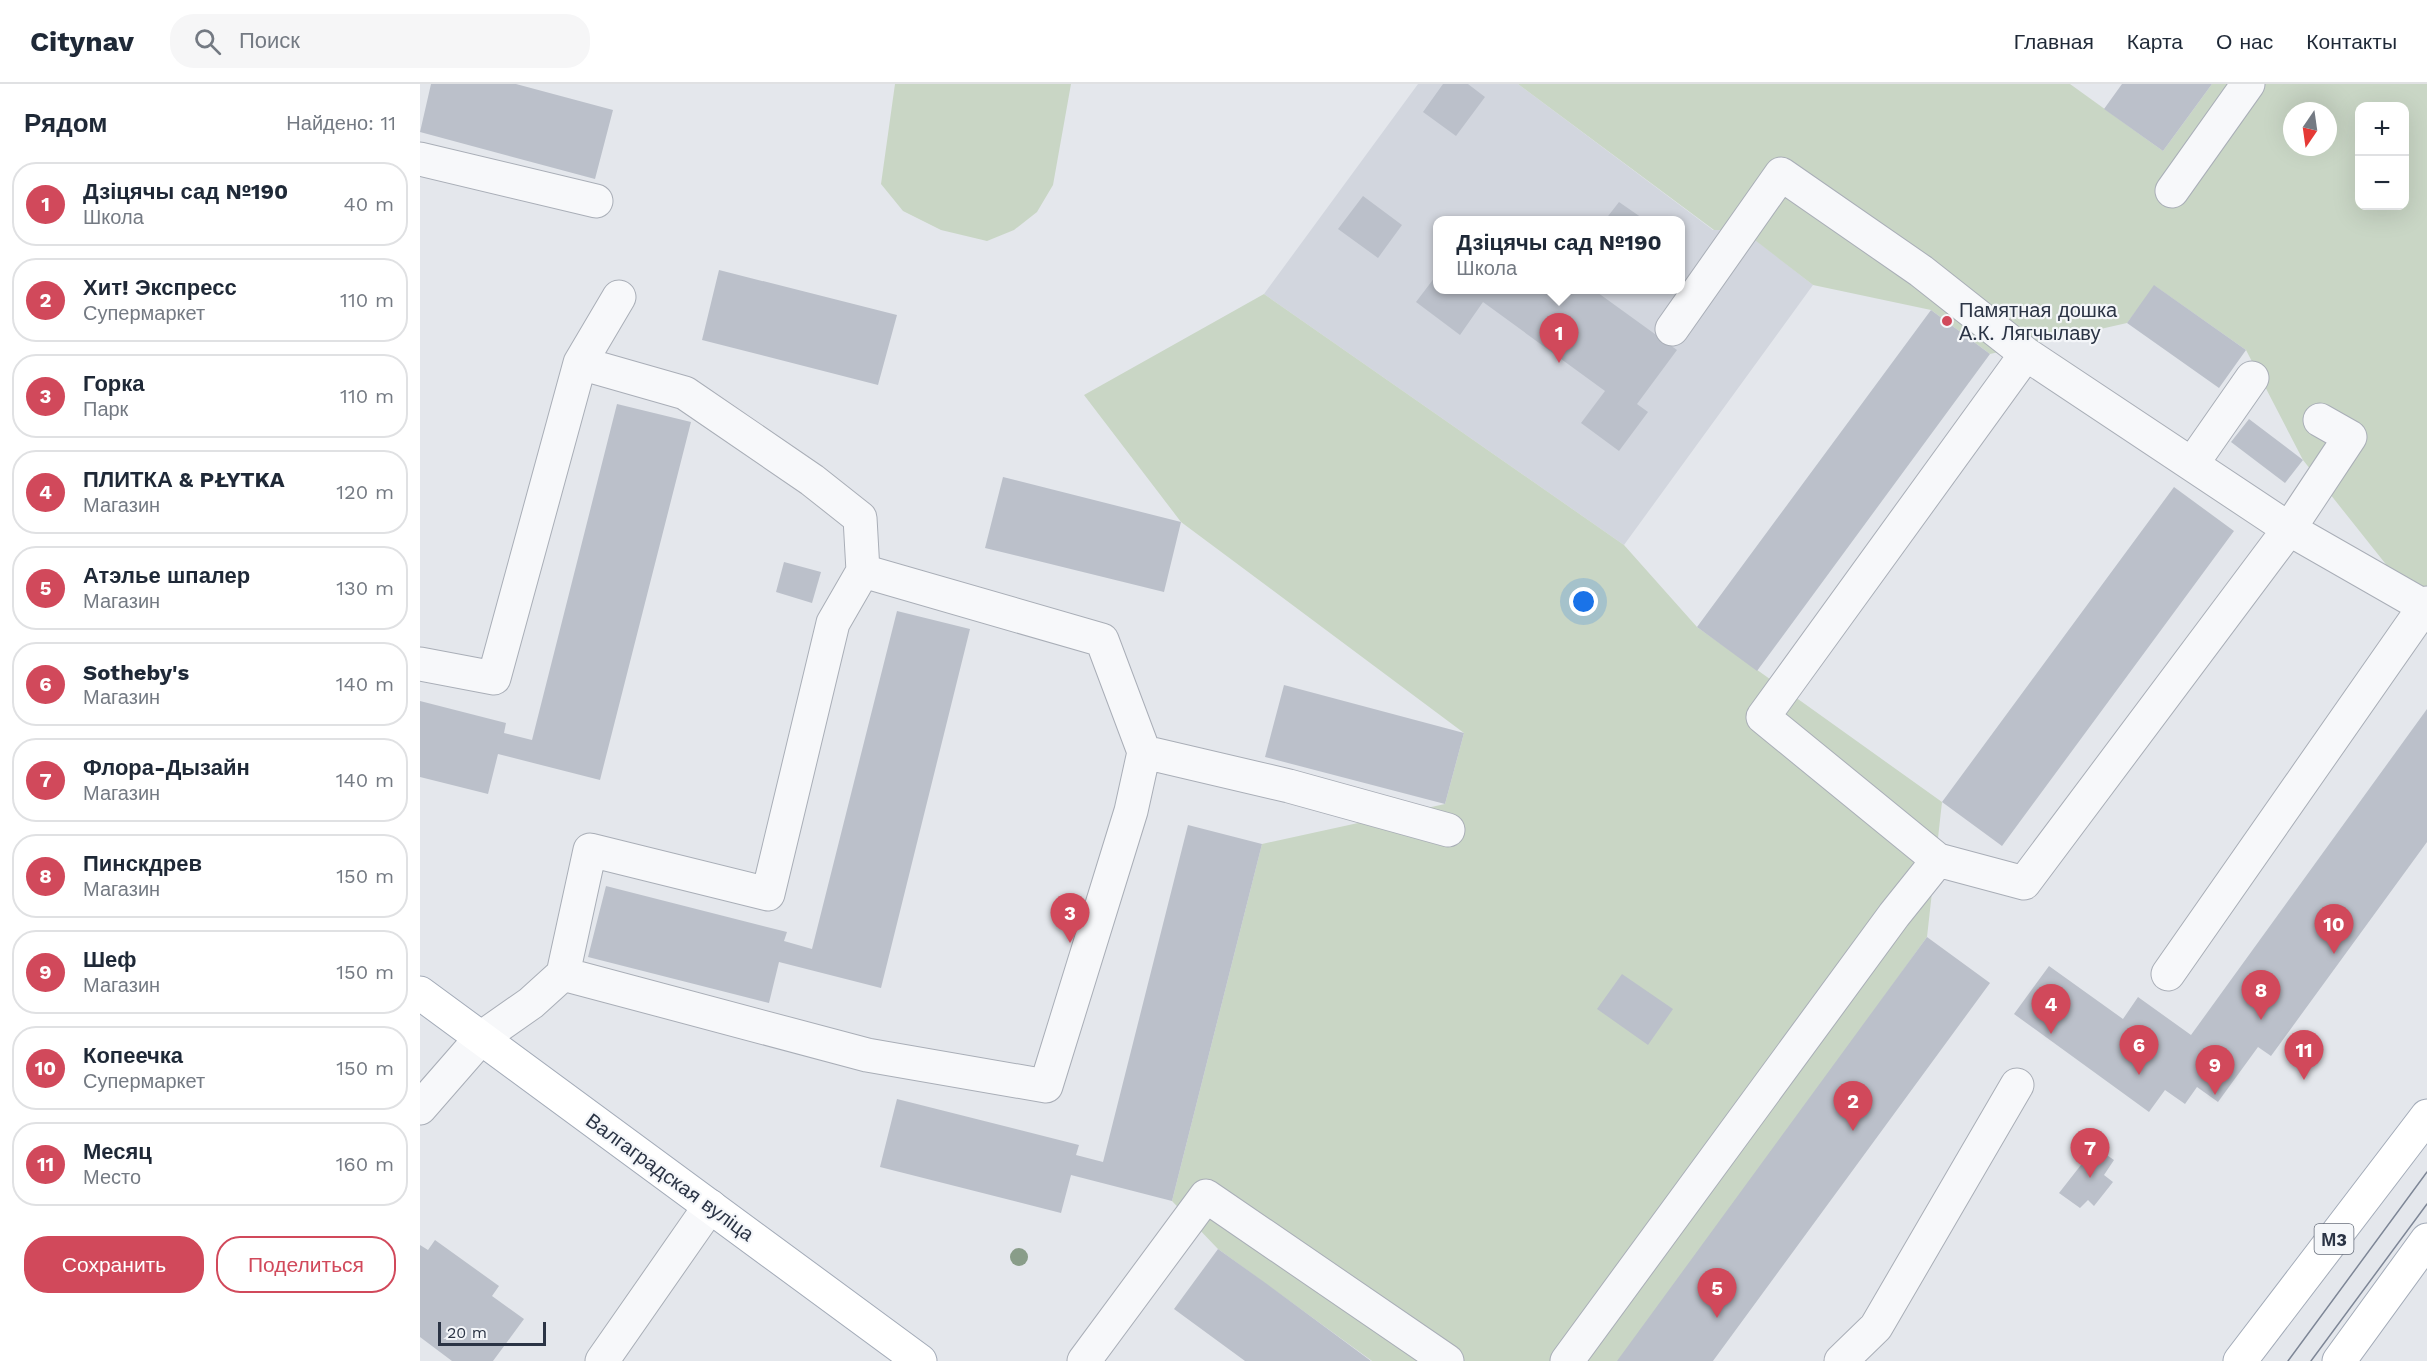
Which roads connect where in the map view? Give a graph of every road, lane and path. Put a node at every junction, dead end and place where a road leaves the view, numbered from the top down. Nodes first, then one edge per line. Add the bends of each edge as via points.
1 (2248, 84) edge
2 (420, 159) edge
3 (2172, 191) dead end
4 (596, 201) dead end
5 (619, 297) dead end
6 (1672, 329) dead end
7 (2026, 354) junction
8 (580, 363) junction
9 (2252, 378) dead end
10 (2320, 420) dead end
11 (2192, 464) junction
12 (2289, 528) junction
13 (862, 571) junction
14 (2426, 606) edge
15 (420, 664) edge
16 (1144, 752) junction
17 (1448, 830) dead end
18 (1938, 860) junction
19 (563, 974) junction
20 (2168, 974) dead end
21 (420, 993) edge
22 (481, 1038) junction
23 (2017, 1085) dead end
24 (420, 1108) edge
25 (2427, 1116) edge
26 (710, 1206) junction
27 (2427, 1240) edge
28 (602, 1361) edge
29 (920, 1361) edge
30 (1084, 1361) edge
31 (1447, 1361) edge
32 (1567, 1361) edge
33 (1841, 1361) edge
34 (2240, 1361) edge
35 (2339, 1361) edge

1 - 3 street
2 - 4 street
5 - 8 street
6 - 7 street via 1781,174 1921,271
7 - 11 street
7 - 18 street via 1763,717
8 - 13 street via 685,393 812,480 860,518
8 - 15 street via 494,678
9 - 11 street
10 - 12 street via 2350,437
11 - 12 street
12 - 14 street
12 - 18 street via 2024,883
13 - 16 street via 1102,640
13 - 19 street via 833,623 768,894 590,850
14 - 20 street
16 - 17 street via 1289,786
16 - 19 street via 1131,811 1046,1086 867,1055
18 - 32 street
19 - 22 street via 531,1003
21 - 22 main road, Валгаградская вуліца
22 - 24 street
22 - 26 main road, Валгаградская вуліца
23 - 33 street via 1876,1327
25 - 34 main road, М3
26 - 28 street
26 - 29 main road, Валгаградская вуліца
27 - 35 main road
30 - 31 street via 1206,1196

